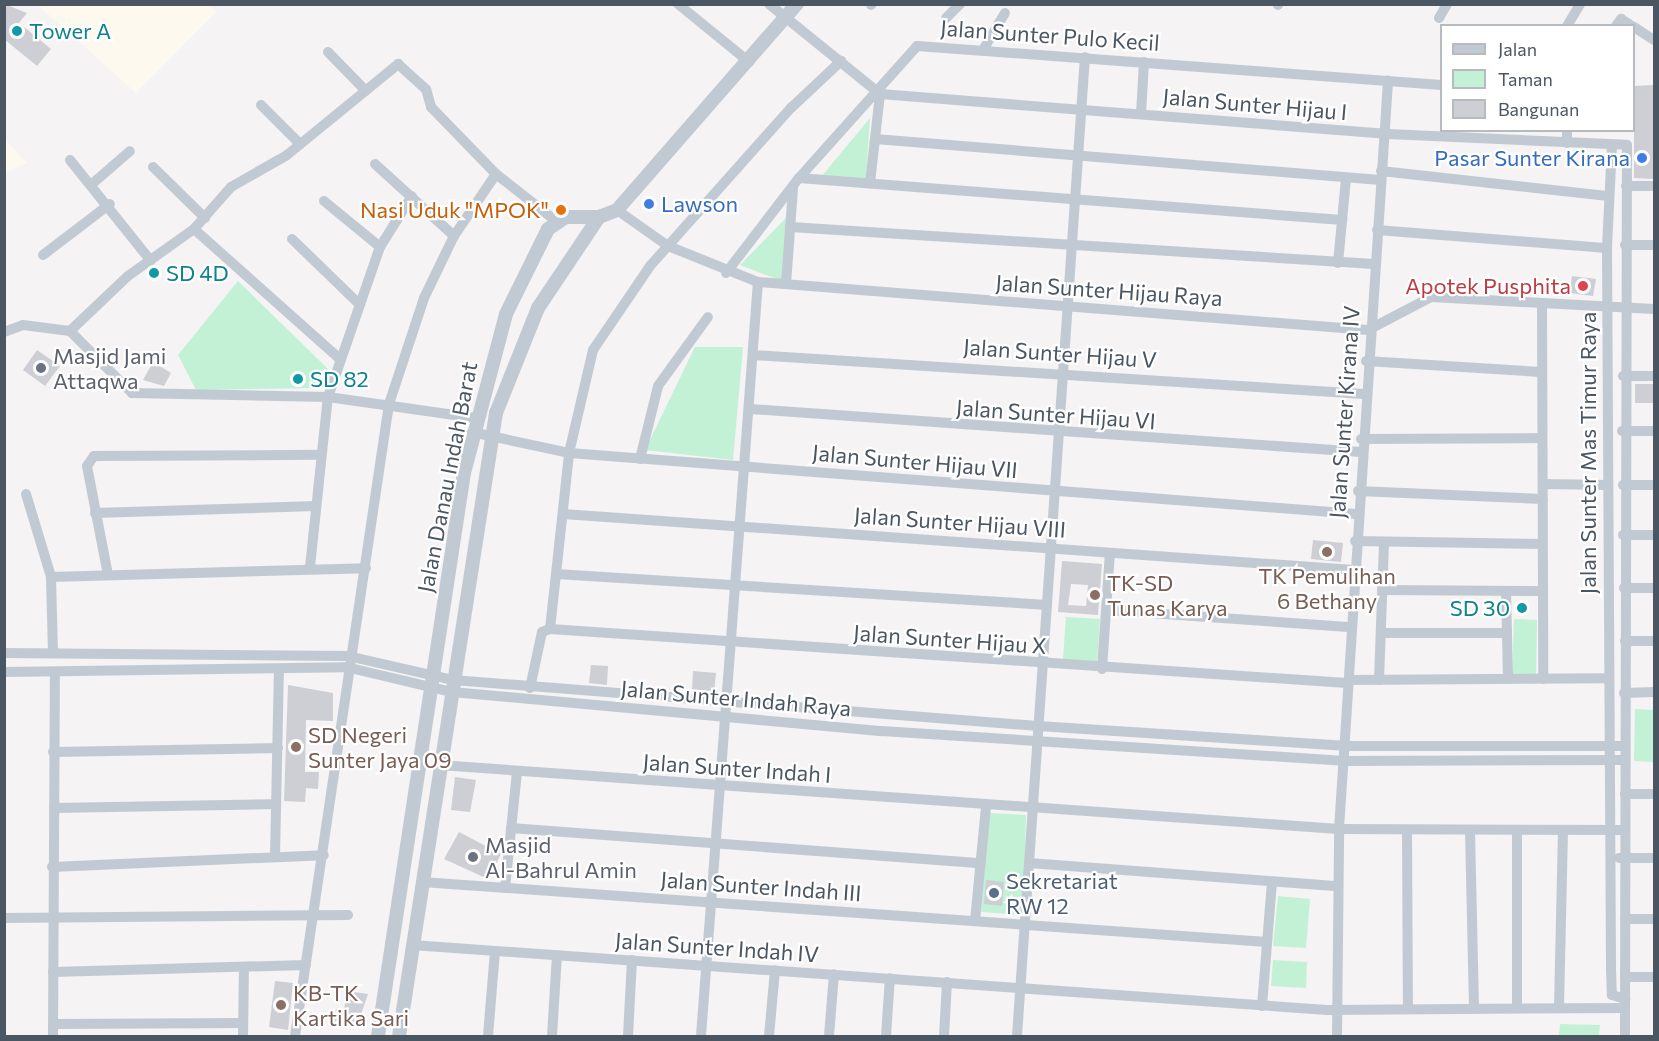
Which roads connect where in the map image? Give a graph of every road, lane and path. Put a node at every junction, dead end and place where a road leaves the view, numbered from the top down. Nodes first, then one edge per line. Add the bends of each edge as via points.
1 (678, 4) edge
2 (770, 4) edge
3 (796, 4) edge
4 (960, 4) edge
5 (1447, 4) edge
6 (1577, 9) edge
7 (1005, 13) dead end
8 (946, 18) dead end
9 (1439, 18) dead end
10 (788, 20) junction
11 (1568, 24) edge
12 (1617, 24) edge
13 (1630, 24) edge
14 (1635, 27) edge
15 (1654, 40) edge
16 (983, 50) junction
17 (328, 52) dead end
18 (1086, 57) junction
19 (841, 61) junction
20 (749, 62) junction
21 (1143, 62) junction
22 (1388, 81) junction
23 (1440, 85) edge
24 (366, 91) junction
25 (877, 92) junction
26 (261, 105) dead end
27 (1082, 110) junction
28 (1141, 114) junction
29 (1567, 132) edge
30 (1384, 134) junction
31 (875, 139) junction
32 (1567, 143) junction
33 (300, 144) junction
34 (1612, 145) junction
35 (1627, 146) joint
36 (130, 151) dead end
37 (1079, 153) junction
38 (70, 160) dead end
39 (375, 164) dead end
40 (153, 167) dead end
41 (496, 174) junction
42 (1381, 176) junction
43 (799, 178) junction
44 (1346, 178) junction
45 (870, 183) junction
46 (92, 184) junction
47 (1626, 186) junction
48 (1654, 186) edge
49 (793, 188) junction
50 (412, 196) junction
51 (1609, 196) junction
52 (1076, 198) junction
53 (324, 201) dead end
54 (110, 204) junction
55 (617, 210) junction
56 (599, 217) junction
57 (206, 218) junction
58 (1342, 220) junction
59 (556, 221) junction
60 (790, 227) junction
61 (194, 230) junction
62 (1377, 230) junction
63 (454, 236) junction
64 (292, 239) dead end
65 (1072, 243) junction
66 (1625, 244) junction
67 (1654, 245) edge
68 (668, 246) junction
69 (380, 247) junction
70 (1607, 248) junction
71 (43, 255) dead end
72 (151, 261) junction
73 (1338, 263) junction
74 (1374, 264) junction
75 (726, 273) junction
76 (758, 282) junction
77 (786, 284) junction
78 (359, 304) junction
79 (1542, 305) junction
80 (1068, 306) junction
81 (1608, 308) junction
82 (1624, 308) junction
83 (1654, 309) edge
84 (708, 317) dead end
85 (1363, 329) junction
86 (4, 332) edge
87 (70, 332) junction
88 (753, 355) junction
89 (340, 359) junction
90 (1366, 361) junction
91 (1064, 371) junction
92 (1540, 372) junction
93 (1623, 376) junction
94 (1654, 376) edge
95 (1364, 394) junction
96 (328, 397) junction
97 (389, 404) junction
98 (750, 409) junction
99 (476, 418) junction
100 (1622, 431) junction
101 (1654, 431) edge
102 (472, 432) junction
103 (1059, 434) junction
104 (491, 436) junction
105 (1541, 438) junction
106 (1361, 439) junction
107 (1361, 452) junction
108 (569, 453) junction
109 (319, 455) junction
110 (640, 459) junction
111 (746, 465) junction
112 (1543, 484) junction
113 (1608, 485) junction
114 (1623, 485) junction
115 (1654, 485) edge
116 (1358, 491) junction
117 (1055, 493) junction
118 (27, 494) dead end
119 (1543, 499) junction
120 (316, 506) junction
121 (94, 513) junction
122 (562, 514) junction
123 (1357, 514) junction
124 (741, 526) junction
125 (1623, 535) junction
126 (1654, 535) edge
127 (1355, 541) junction
128 (1384, 542) junction
129 (1542, 544) junction
130 (1051, 548) junction
131 (1110, 553) junction
132 (310, 567) junction
133 (366, 568) junction
134 (1354, 570) junction
135 (556, 574) junction
136 (108, 575) junction
137 (51, 577) junction
138 (736, 586) junction
139 (1624, 588) junction
140 (1654, 588) edge
141 (1382, 590) junction
142 (1506, 591) junction
143 (1542, 591) junction
144 (1047, 605) junction
145 (1106, 610) junction
146 (1351, 627) junction
147 (550, 629) junction
148 (1381, 633) junction
149 (1507, 633) junction
150 (1624, 641) junction
151 (1654, 641) edge
152 (733, 644) junction
153 (53, 652) junction
154 (4, 653) edge
155 (347, 662) junction
156 (1042, 665) junction
157 (279, 669) junction
158 (1102, 669) junction
159 (4, 672) edge
160 (55, 672) junction
161 (1608, 678) junction
162 (1508, 679) junction
163 (1543, 679) junction
164 (1379, 680) junction
165 (433, 681) junction
166 (1347, 682) junction
167 (452, 686) junction
168 (530, 687) junction
169 (1654, 692) edge
170 (1624, 693) junction
171 (729, 703) junction
172 (728, 715) junction
173 (1038, 726) junction
174 (1037, 741) junction
175 (1344, 746) junction
176 (1624, 746) junction
177 (1609, 747) junction
178 (278, 748) junction
179 (53, 752) junction
180 (1625, 760) junction
181 (1344, 761) junction
182 (1609, 761) junction
183 (439, 765) junction
184 (516, 772) junction
185 (722, 786) junction
186 (1625, 794) junction
187 (1654, 794) edge
188 (276, 804) junction
189 (987, 806) junction
190 (54, 808) junction
191 (1033, 809) junction
192 (511, 828) junction
193 (1339, 830) junction
194 (1407, 830) junction
195 (1610, 830) junction
196 (1625, 830) junction
197 (1470, 831) junction
198 (1517, 831) junction
199 (1563, 831) junction
200 (717, 844) junction
201 (324, 855) junction
202 (274, 857) junction
203 (1625, 858) junction
204 (1654, 858) edge
205 (1610, 859) junction
206 (981, 863) junction
207 (1029, 863) junction
208 (52, 867) junction
209 (422, 882) junction
210 (1272, 882) junction
211 (1338, 886) junction
212 (504, 888) junction
213 (712, 902) junction
214 (316, 912) junction
215 (348, 915) dead end
216 (4, 918) edge
217 (51, 919) junction
218 (1625, 919) junction
219 (1654, 919) edge
220 (975, 921) junction
221 (1024, 924) junction
222 (1267, 942) junction
223 (412, 945) junction
224 (495, 951) junction
225 (557, 955) junction
226 (632, 960) junction
227 (306, 965) junction
228 (707, 966) junction
229 (244, 967) junction
230 (775, 970) junction
231 (52, 972) junction
232 (834, 974) junction
233 (1625, 977) junction
234 (1654, 977) edge
235 (890, 978) junction
236 (948, 982) junction
237 (1020, 987) junction
238 (1625, 1004) junction
239 (1262, 1006) junction
240 (1559, 1007) junction
241 (1474, 1008) junction
242 (1517, 1008) junction
243 (1408, 1009) junction
244 (1338, 1010) junction
245 (243, 1023) junction
246 (52, 1024) junction
247 (52, 1036) edge
248 (243, 1036) edge
249 (295, 1036) edge
250 (378, 1036) edge
251 (399, 1036) edge
252 (488, 1036) edge
253 (552, 1036) edge
254 (628, 1036) edge
255 (701, 1036) edge
256 (769, 1036) edge
257 (829, 1036) edge
258 (886, 1036) edge
259 (944, 1036) edge
260 (1017, 1036) edge
261 (1337, 1036) edge
262 (1625, 1036) edge

1 - 20 street
2 - 10 street
3 - 10 street
4 - 8 street
5 - 9 street
6 - 11 street
7 - 16 street
10 - 19 street
10 - 20 street
12 - 13 street via 1621,19
14 - 15 street
16 - 18 street, Jalan Sunter Pulo Kecil
16 - 25 street, Jalan Sunter Pulo Kecil via 917,46
17 - 24 street
18 - 21 street, Jalan Sunter Pulo Kecil
18 - 27 street
19 - 25 street
19 - 68 street via 791,108
20 - 55 street
21 - 22 street, Jalan Sunter Pulo Kecil
21 - 28 street
22 - 23 street, Jalan Sunter Pulo Kecil
22 - 30 street, Jalan Sunter Kirana IV
24 - 33 street
24 - 41 street via 401,64 426,88 427,101
25 - 27 street, Jalan Sunter Hijau I
25 - 31 street
25 - 43 street, Jalan Sunter Pulo Kecil
26 - 33 street
27 - 28 street, Jalan Sunter Hijau I
27 - 37 street
28 - 30 street, Jalan Sunter Hijau I
29 - 32 street
30 - 32 street, Jalan Sunter Hijau I
30 - 42 street, Jalan Sunter Kirana IV
31 - 37 street
31 - 45 street
32 - 34 street, Jalan Sunter Hijau I
33 - 57 street via 231,187
34 - 35 street, Jalan Sunter Hijau I
34 - 51 street, Jalan Sunter Mas Timur Raya
35 - 47 street, Jalan Sunter Mas Timur Raya
36 - 46 street
37 - 44 street
37 - 52 street
38 - 46 street
39 - 50 street
40 - 57 street
41 - 59 street
41 - 63 street
42 - 44 street
42 - 51 street
42 - 62 street, Jalan Sunter Kirana IV
43 - 45 street
43 - 49 street, Jalan Sunter Pulo Kecil
44 - 58 street
45 - 52 street
46 - 54 street
47 - 48 street
47 - 66 street, Jalan Sunter Mas Timur Raya
49 - 60 street
49 - 75 street, Jalan Sunter Pulo Kecil
50 - 63 street
50 - 69 street
51 - 70 street, Jalan Sunter Mas Timur Raya
52 - 58 street
52 - 65 street
53 - 69 street
54 - 71 street
54 - 72 street
55 - 56 street
55 - 68 street, Jalan Sunter Hijau Raya
56 - 59 street
56 - 104 street, Jalan Danau Indah Barat via 528,327
57 - 61 street
58 - 73 street
59 - 99 street, Jalan Danau Indah Barat via 506,314
60 - 65 street
60 - 77 street
61 - 72 street
61 - 89 street
62 - 70 street
62 - 74 street, Jalan Sunter Kirana IV
63 - 97 street via 415,322
64 - 78 street
65 - 73 street
65 - 80 street
66 - 67 street
66 - 82 street, Jalan Sunter Mas Timur Raya
68 - 75 street, Jalan Sunter Hijau Raya
68 - 108 street via 593,350
69 - 78 street
70 - 81 street, Jalan Sunter Mas Timur Raya
72 - 87 street via 115,287
73 - 74 street
74 - 85 street, Jalan Sunter Kirana IV
75 - 76 street, Jalan Sunter Hijau Raya
76 - 77 street, Jalan Sunter Hijau Raya
76 - 88 street
77 - 80 street, Jalan Sunter Hijau Raya
78 - 89 street
79 - 81 street
79 - 85 street via 1431,297
79 - 92 street
80 - 85 street, Jalan Sunter Hijau Raya
80 - 91 street
81 - 82 street
81 - 113 street, Jalan Sunter Mas Timur Raya
82 - 83 street
82 - 93 street, Jalan Sunter Mas Timur Raya
84 - 110 street via 658,386
85 - 90 street, Jalan Sunter Kirana IV
86 - 87 street via 19,325
87 - 96 street via 132,393
88 - 91 street, Jalan Sunter Hijau V
88 - 98 street
89 - 96 street
90 - 92 street
90 - 95 street, Jalan Sunter Kirana IV
91 - 95 street, Jalan Sunter Hijau V
91 - 103 street
92 - 105 street
93 - 94 street
93 - 100 street, Jalan Sunter Mas Timur Raya
95 - 106 street, Jalan Sunter Kirana IV
96 - 97 street
96 - 109 street
97 - 99 street
97 - 133 street
98 - 103 street, Jalan Sunter Hijau VI
98 - 111 street
99 - 102 street, Jalan Danau Indah Barat
100 - 101 street
100 - 114 street, Jalan Sunter Mas Timur Raya
102 - 104 street, Jalan Sunter Hijau VII
102 - 165 street, Jalan Danau Indah Barat
103 - 107 street, Jalan Sunter Hijau VI
103 - 117 street
104 - 108 street, Jalan Sunter Hijau VII
104 - 167 street, Jalan Danau Indah Barat
105 - 106 street
105 - 112 street
106 - 107 street, Jalan Sunter Kirana IV
107 - 116 street, Jalan Sunter Kirana IV
108 - 110 street, Jalan Sunter Hijau VII
108 - 122 street
109 - 120 street
109 - 121 street via 94,456 87,466
110 - 111 street, Jalan Sunter Hijau VII
111 - 117 street, Jalan Sunter Hijau VII
111 - 124 street
112 - 113 street
112 - 119 street
113 - 161 street, Jalan Sunter Mas Timur Raya
114 - 115 street
114 - 125 street, Jalan Sunter Mas Timur Raya
116 - 119 street
116 - 123 street, Jalan Sunter Kirana IV
117 - 123 street, Jalan Sunter Hijau VII
117 - 130 street
118 - 137 street
119 - 129 street
120 - 121 street
120 - 132 street
121 - 136 street
122 - 124 street, Jalan Sunter Hijau VIII
122 - 135 street
123 - 127 street, Jalan Sunter Kirana IV
124 - 130 street, Jalan Sunter Hijau VIII
124 - 138 street
125 - 126 street
125 - 139 street, Jalan Sunter Mas Timur Raya
127 - 128 street
127 - 134 street, Jalan Sunter Kirana IV
128 - 129 street
128 - 141 street
129 - 143 street
130 - 131 street, Jalan Sunter Hijau VIII
130 - 144 street
131 - 134 street, Jalan Sunter Hijau VIII
131 - 145 street
132 - 133 street
132 - 136 street
133 - 155 street
134 - 146 street, Jalan Sunter Kirana IV
135 - 138 street
135 - 147 street
136 - 137 street
137 - 153 street
138 - 144 street
138 - 152 street
139 - 140 street
139 - 150 street, Jalan Sunter Mas Timur Raya
141 - 142 street
141 - 148 street
142 - 143 street
142 - 149 street
143 - 163 street
144 - 156 street
145 - 146 street
145 - 158 street
146 - 166 street, Jalan Sunter Kirana IV
147 - 152 street, Jalan Sunter Hijau X
147 - 168 street via 542,632
148 - 149 street
148 - 164 street
149 - 162 street
150 - 151 street
150 - 170 street, Jalan Sunter Mas Timur Raya
152 - 156 street, Jalan Sunter Hijau X
152 - 171 street
153 - 154 street
153 - 155 street
155 - 157 street
155 - 165 street, Jalan Sunter Indah Raya
155 - 201 street
156 - 158 street, Jalan Sunter Hijau X
156 - 173 street
157 - 160 street
157 - 178 street
158 - 166 street, Jalan Sunter Hijau X
159 - 160 street
160 - 179 street
161 - 163 street, Jalan Sunter Hijau X
161 - 177 street, Jalan Sunter Mas Timur Raya
162 - 163 street, Jalan Sunter Hijau X
162 - 164 street, Jalan Sunter Hijau X
164 - 166 street, Jalan Sunter Hijau X
165 - 167 street, Jalan Sunter Indah Raya
165 - 250 street, Jalan Danau Indah Barat
166 - 175 street, Jalan Sunter Kirana IV
167 - 168 street, Jalan Sunter Indah Raya
167 - 172 street, Jalan Sunter Indah Raya
167 - 183 street, Jalan Danau Indah Barat
168 - 171 street, Jalan Sunter Indah Raya
169 - 170 street
170 - 176 street, Jalan Sunter Mas Timur Raya
171 - 172 street
171 - 173 street, Jalan Sunter Indah Raya
172 - 174 street, Jalan Sunter Indah Raya
172 - 185 street
173 - 174 street
173 - 175 street, Jalan Sunter Indah Raya
174 - 181 street, Jalan Sunter Indah Raya
174 - 191 street
175 - 177 street, Jalan Sunter Indah Raya
175 - 181 street
176 - 177 street, Jalan Sunter Indah Raya
176 - 180 street, Jalan Sunter Mas Timur Raya
177 - 182 street, Jalan Sunter Mas Timur Raya
178 - 179 street
178 - 188 street
179 - 190 street
180 - 182 street, Jalan Sunter Indah Raya
180 - 186 street, Jalan Sunter Mas Timur Raya
181 - 182 street, Jalan Sunter Indah Raya
181 - 193 street
182 - 195 street, Jalan Sunter Mas Timur Raya
183 - 184 street, Jalan Sunter Indah I
183 - 209 street, Jalan Danau Indah Barat
184 - 185 street, Jalan Sunter Indah I
184 - 192 street
185 - 189 street, Jalan Sunter Indah I
185 - 200 street
186 - 187 street
186 - 196 street, Jalan Sunter Mas Timur Raya
188 - 190 street
188 - 202 street
189 - 191 street, Jalan Sunter Indah I
189 - 206 street
190 - 208 street
191 - 193 street, Jalan Sunter Indah I
191 - 207 street
192 - 200 street
192 - 212 street
193 - 194 street, Jalan Sunter Indah I
193 - 211 street
194 - 197 street, Jalan Sunter Indah I
194 - 243 street
195 - 196 street, Jalan Sunter Indah I
195 - 199 street, Jalan Sunter Indah I
195 - 205 street, Jalan Sunter Mas Timur Raya
196 - 203 street, Jalan Sunter Mas Timur Raya
197 - 198 street, Jalan Sunter Indah I
197 - 241 street
198 - 199 street, Jalan Sunter Indah I
198 - 242 street
199 - 240 street
200 - 206 street
200 - 213 street
201 - 202 street
201 - 214 street
202 - 208 street
203 - 204 street
203 - 205 street
203 - 218 street, Jalan Sunter Mas Timur Raya
205 - 238 street, Jalan Sunter Mas Timur Raya via 1612,995
206 - 220 street
207 - 210 street
207 - 221 street
208 - 217 street
209 - 212 street, Jalan Sunter Indah III
209 - 223 street, Jalan Danau Indah Barat
210 - 211 street
210 - 222 street
211 - 244 street
212 - 213 street, Jalan Sunter Indah III
213 - 220 street, Jalan Sunter Indah III
213 - 228 street
214 - 215 street
214 - 217 street
214 - 227 street
216 - 217 street
217 - 231 street
218 - 219 street
218 - 233 street, Jalan Sunter Mas Timur Raya
220 - 221 street, Jalan Sunter Indah III
221 - 222 street, Jalan Sunter Indah III
221 - 237 street
222 - 239 street
223 - 224 street, Jalan Sunter Indah IV
223 - 251 street, Jalan Danau Indah Barat
224 - 225 street, Jalan Sunter Indah IV
224 - 252 street
225 - 226 street, Jalan Sunter Indah IV
225 - 253 street
226 - 228 street, Jalan Sunter Indah IV
226 - 254 street
227 - 229 street
227 - 249 street
228 - 230 street, Jalan Sunter Indah IV
228 - 255 street
229 - 231 street
229 - 245 street
230 - 232 street, Jalan Sunter Indah IV
230 - 256 street
231 - 246 street
232 - 235 street, Jalan Sunter Indah IV
232 - 257 street
233 - 234 street
233 - 238 street, Jalan Sunter Mas Timur Raya
235 - 236 street, Jalan Sunter Indah IV
235 - 258 street
236 - 237 street, Jalan Sunter Indah IV
236 - 259 street
237 - 239 street, Jalan Sunter Indah IV
237 - 260 street
238 - 240 street, Jalan Sunter Indah IV
238 - 262 street, Jalan Sunter Mas Timur Raya
239 - 244 street, Jalan Sunter Indah IV
240 - 242 street, Jalan Sunter Indah IV
241 - 242 street, Jalan Sunter Indah IV
241 - 243 street, Jalan Sunter Indah IV
243 - 244 street, Jalan Sunter Indah IV
244 - 261 street
245 - 246 street
245 - 248 street
246 - 247 street

